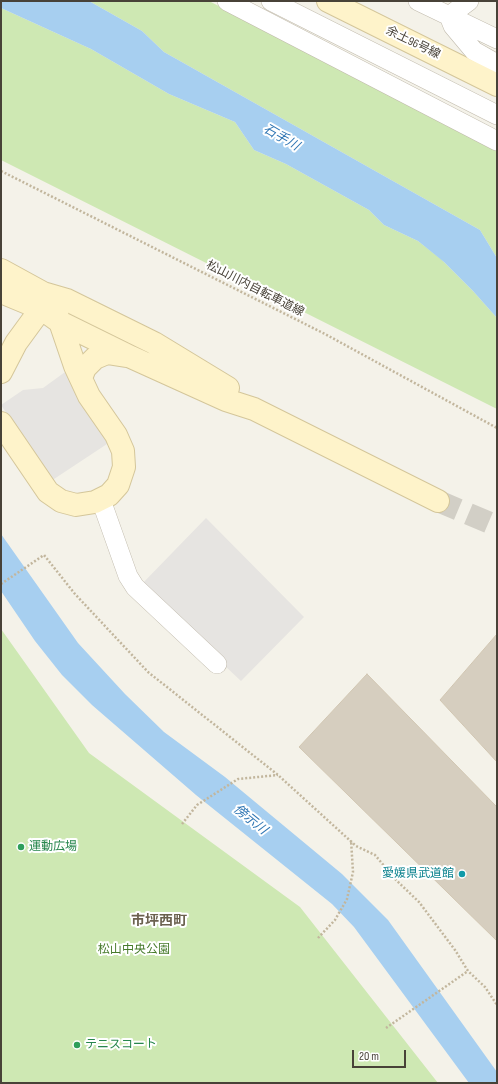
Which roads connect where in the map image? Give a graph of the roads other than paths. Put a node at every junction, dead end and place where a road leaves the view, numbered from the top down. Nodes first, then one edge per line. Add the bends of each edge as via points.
1 (227, 1) edge
2 (272, 1) edge
3 (328, 1) edge
4 (418, 1) edge
5 (469, 1) edge
6 (449, 16) junction
7 (497, 39) edge
8 (497, 64) edge
9 (497, 85) edge
10 (497, 115) edge
11 (497, 141) edge
12 (1, 270) edge
13 (2, 293) edge
14 (53, 306) junction
15 (16, 343) junction
16 (131, 358) junction
17 (1, 372) edge
18 (81, 378) junction
19 (254, 409) junction
20 (1, 423) edge
21 (101, 500) junction
22 (438, 501) tunnel mouth
23 (217, 664) dead end

1 - 11 street
2 - 10 street
3 - 9 street, 余土96号線
4 - 6 street
5 - 6 street
6 - 7 street
6 - 8 street via 453,26 474,51
12 - 14 street
13 - 14 street
13 - 15 street via 15,306 18,316
14 - 15 street via 35,316
14 - 16 street
14 - 18 street
14 - 19 street via 154,343 228,388
15 - 17 street
16 - 18 street via 107,353 95,358 85,368
16 - 19 street via 226,400
18 - 21 street via 89,396 116,435 123,451 124,467 118,485
19 - 22 street
20 - 21 street via 48,492 61,501 76,505
21 - 23 street via 128,576 135,587

